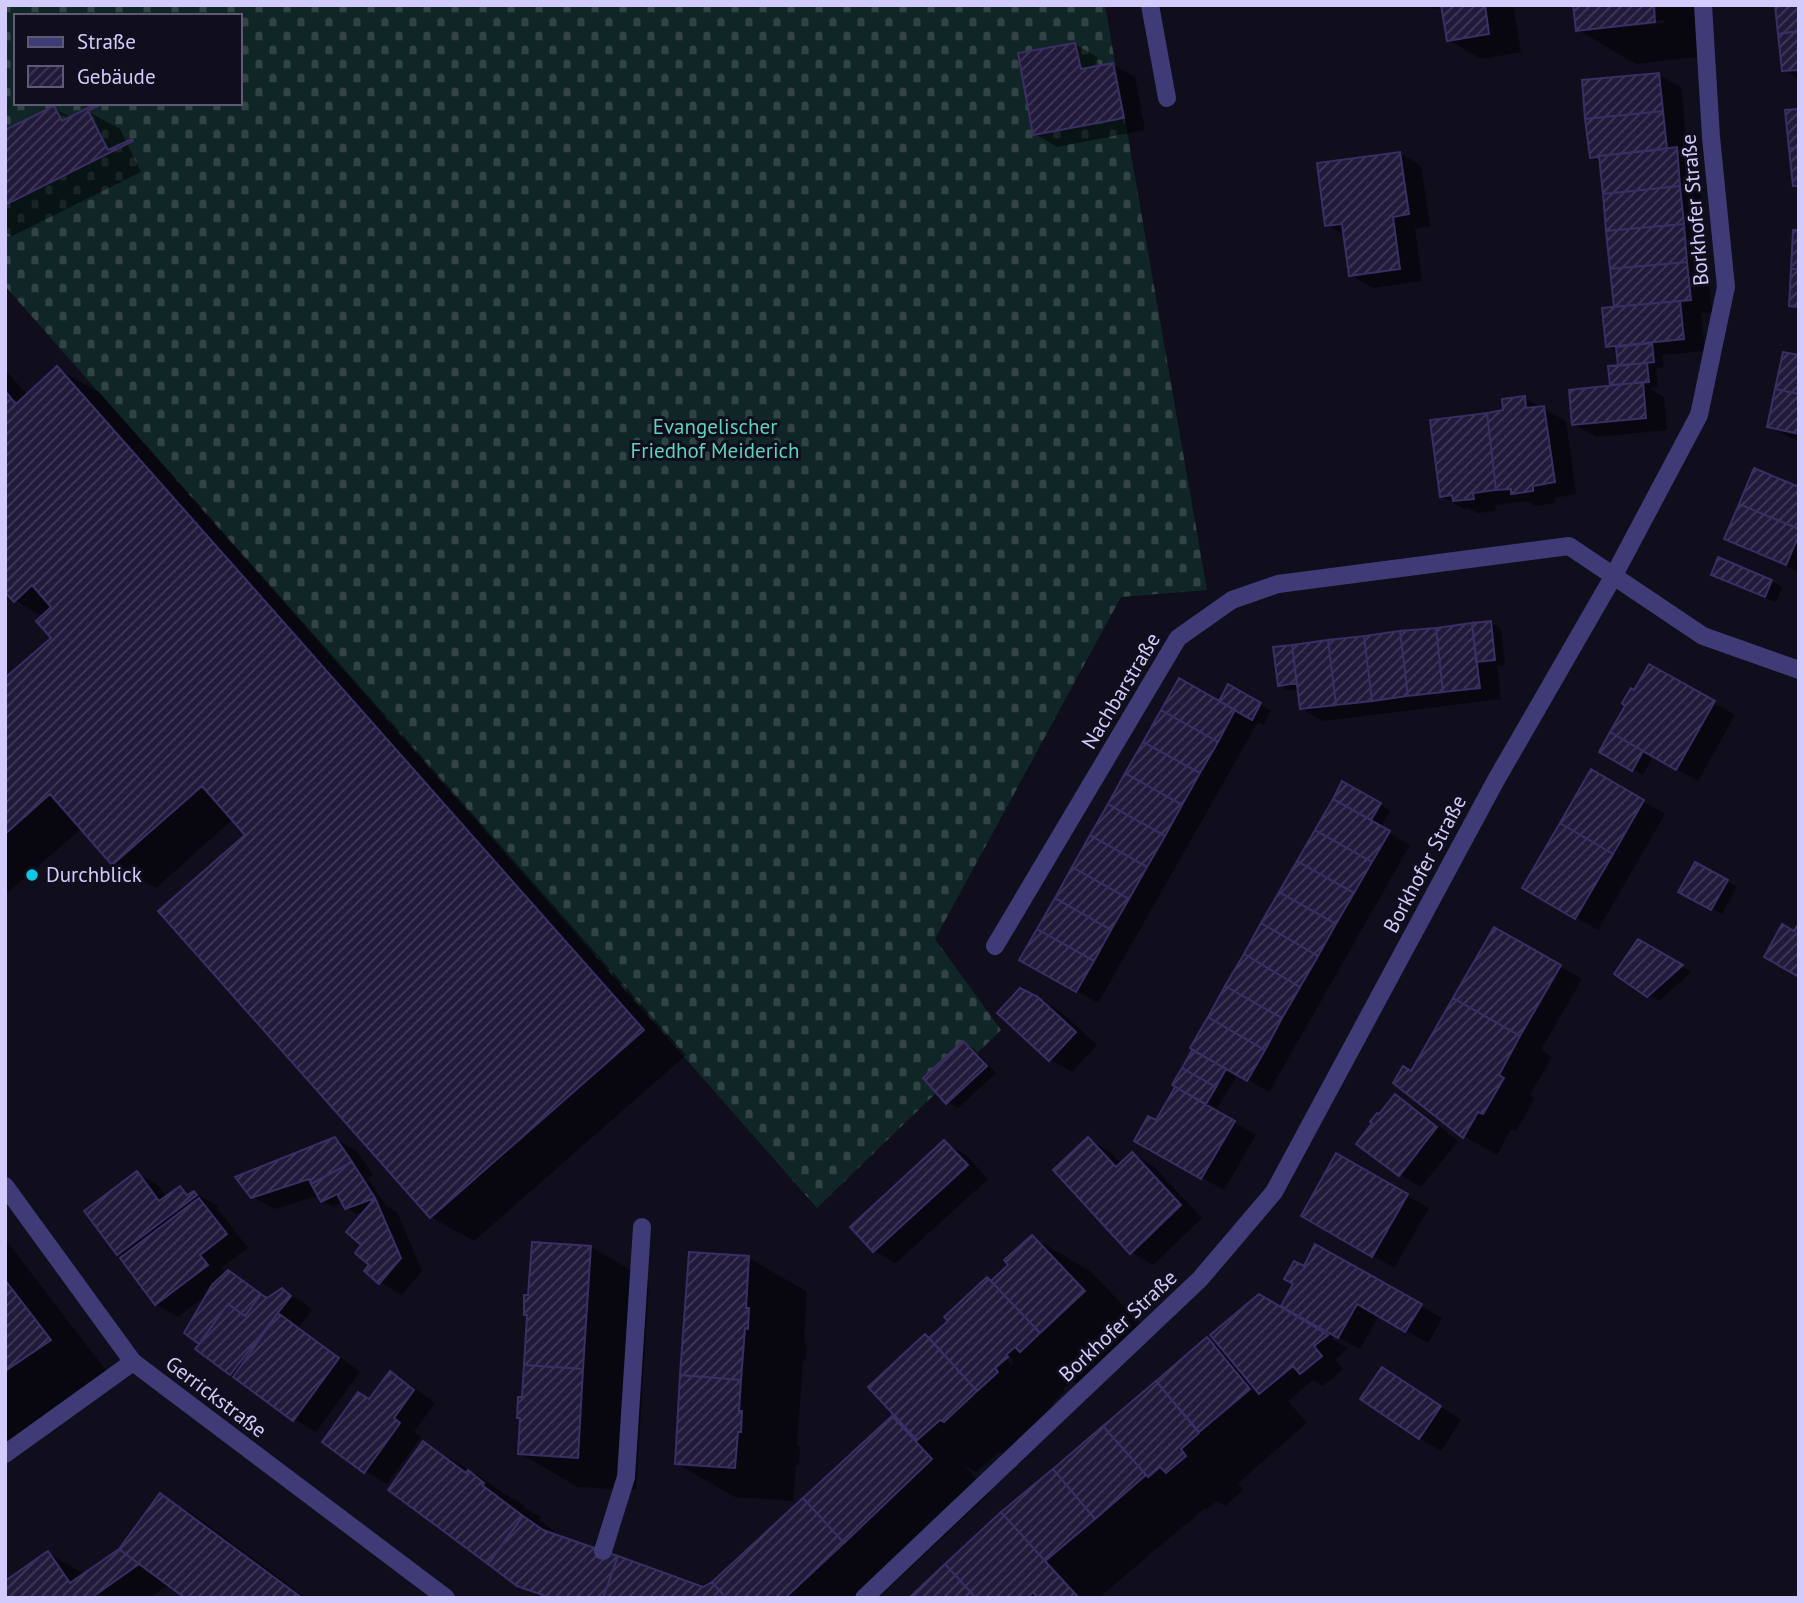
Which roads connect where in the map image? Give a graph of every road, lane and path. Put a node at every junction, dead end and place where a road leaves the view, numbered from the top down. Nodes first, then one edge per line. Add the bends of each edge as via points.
1 (1150, 5) edge
2 (1703, 5) edge
3 (1167, 98) dead end
4 (1613, 577) junction
5 (1799, 670) edge
6 (995, 946) dead end
7 (5, 1186) edge
8 (642, 1227) dead end
9 (133, 1362) junction
10 (5, 1454) edge
11 (603, 1551) dead end
12 (446, 1598) edge
13 (864, 1598) edge

1 - 3 street
2 - 4 street, Borkhofer Straße via 1726,287 1699,415
4 - 5 street, Nachbarstraße via 1703,636
4 - 6 street, Nachbarstraße via 1569,546 1278,584 1232,600 1178,638
4 - 13 street, Borkhofer Straße via 1496,780 1274,1192 1200,1279
7 - 9 street, Gerrickstraße
8 - 11 street via 626,1477
9 - 10 street
9 - 12 street, Gerrickstraße

